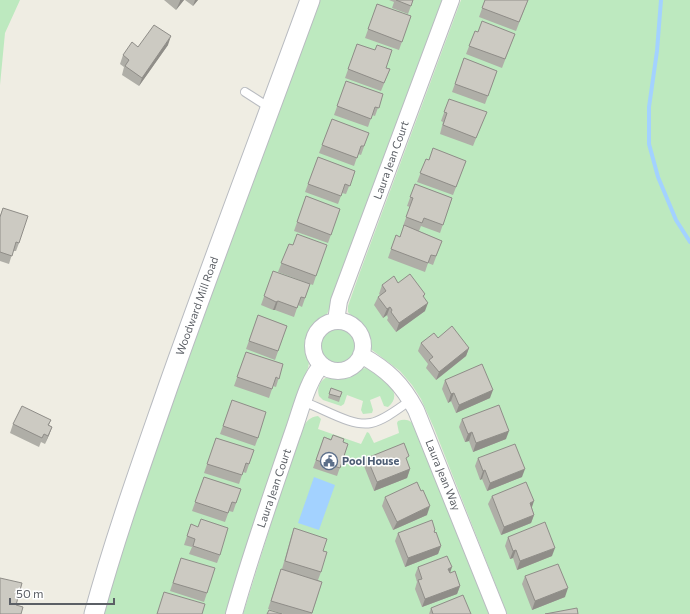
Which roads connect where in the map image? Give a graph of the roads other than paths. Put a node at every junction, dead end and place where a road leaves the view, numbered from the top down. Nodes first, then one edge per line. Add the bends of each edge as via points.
1 (310, 0) edge
2 (451, 0) edge
3 (246, 92) dead end
4 (270, 108) junction
5 (338, 321) junction
6 (362, 356) junction
7 (322, 365) junction
8 (411, 400) junction
9 (304, 402) junction
10 (94, 614) edge
11 (234, 614) edge
12 (498, 614) edge

1 - 4 street, Woodward Mill Road
2 - 5 street, Laura Jean Court via 339,300
3 - 4 lane
4 - 10 street, Woodward Mill Road via 152,431
5 - 6 street via 350,325 360,334 363,342
5 - 7 street via 322,328 315,338 315,355
6 - 7 street via 354,366 346,370 334,371
6 - 8 street, Laura Jean Way via 391,375
7 - 9 street, Laura Jean Court via 312,380
8 - 9 lane via 380,420 362,424
8 - 12 street, Laura Jean Way
9 - 11 street, Laura Jean Court via 267,507

